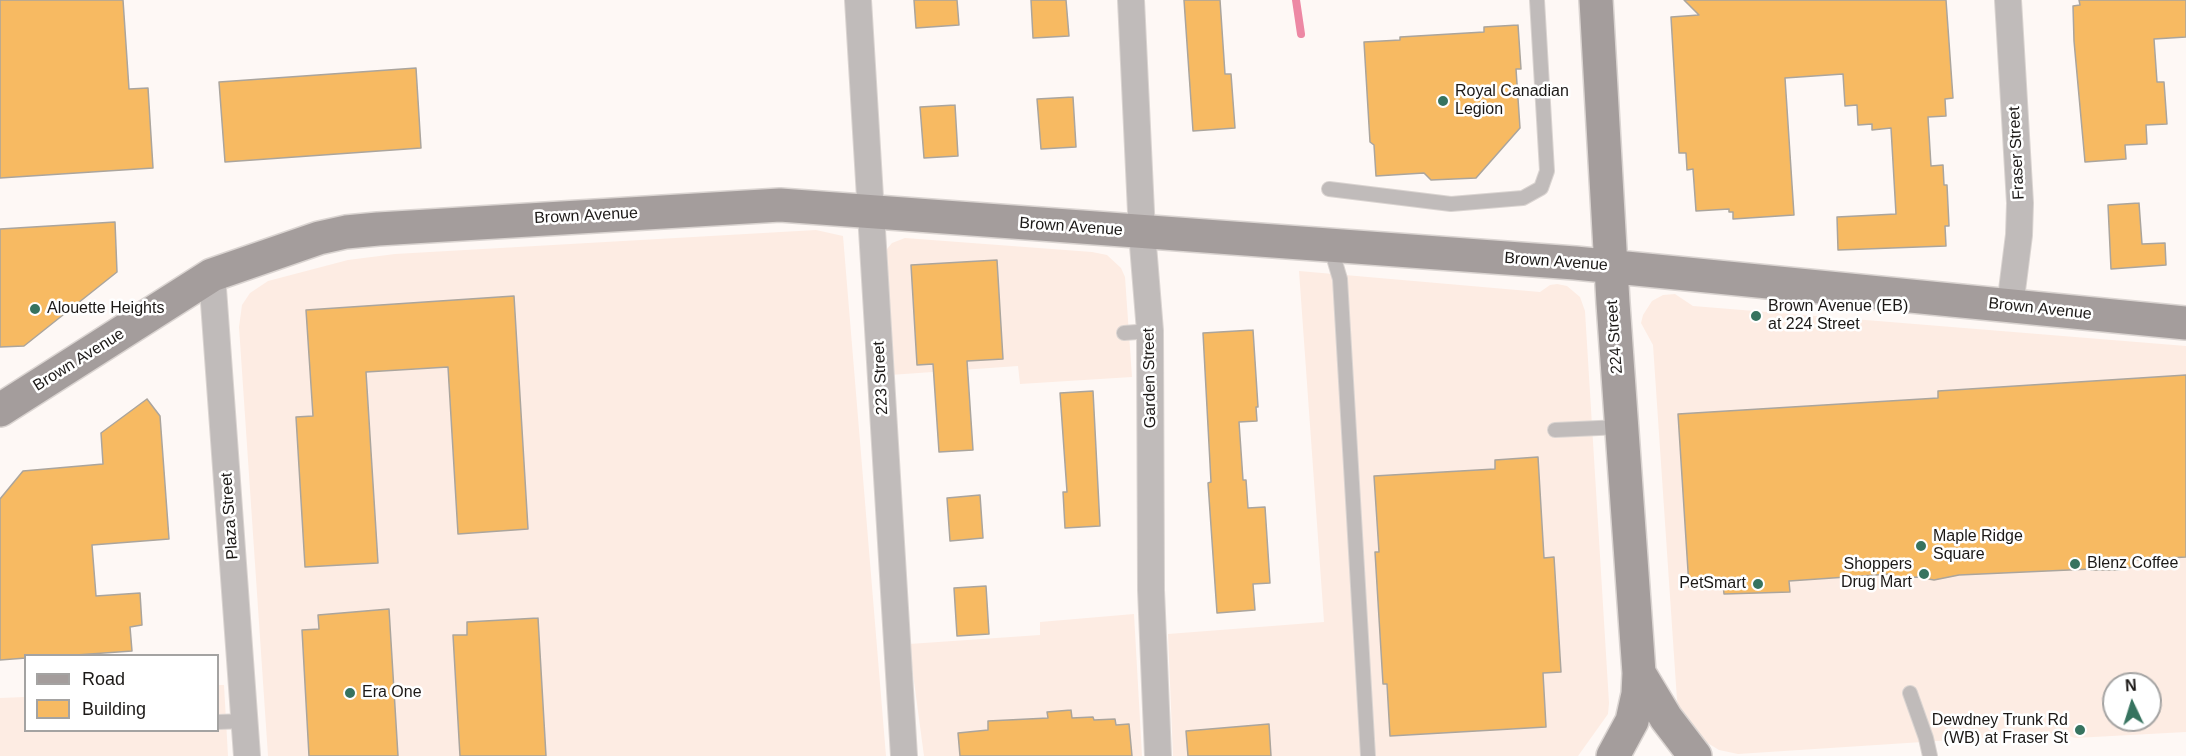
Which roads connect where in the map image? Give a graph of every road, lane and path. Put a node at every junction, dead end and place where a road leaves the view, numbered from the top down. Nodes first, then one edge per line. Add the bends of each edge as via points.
1 (858, 0) edge
2 (1131, 0) edge
3 (1536, 0) edge
4 (1596, 0) edge
5 (2008, 0) edge
6 (1329, 189) dead end
7 (871, 212) junction
8 (1142, 232) junction
9 (1330, 245) junction
10 (1611, 266) junction
11 (212, 275) junction
12 (2010, 306) junction
13 (2186, 323) edge
14 (1150, 331) junction
15 (1124, 333) dead end
16 (0, 410) edge
17 (1621, 427) junction
18 (1555, 430) dead end
19 (1639, 673) junction
20 (1910, 693) dead end
21 (245, 721) junction
22 (219, 722) edge
23 (247, 756) edge
24 (904, 756) edge
25 (1158, 756) edge
26 (1368, 756) edge
27 (1613, 756) edge
28 (1695, 756) edge
29 (1930, 756) edge

1 - 7 street, 223 Street
2 - 8 street, Garden Street
3 - 6 lane via 1547,171 1540,188 1523,198 1451,204
4 - 10 main road, 224 Street
5 - 12 street, Fraser Street via 2020,203
7 - 8 main road, Brown Avenue
7 - 11 main road, Brown Avenue via 780,205 346,232 291,246
7 - 24 street, 223 Street
8 - 9 main road, Brown Avenue
8 - 14 street, Garden Street
9 - 10 main road, Brown Avenue
9 - 26 lane via 1340,279
10 - 12 main road, Brown Avenue
10 - 17 main road, 224 Street
11 - 16 main road, Brown Avenue
11 - 21 street, Plaza Street
12 - 13 main road, Brown Avenue
14 - 15 lane
14 - 25 street, Garden Street via 1151,590
17 - 18 lane
17 - 19 main road, 224 Street
19 - 27 main road, 224 Street via 1632,721
19 - 28 main road, 224 Street
20 - 29 lane
21 - 22 lane
21 - 23 street, Plaza Street

